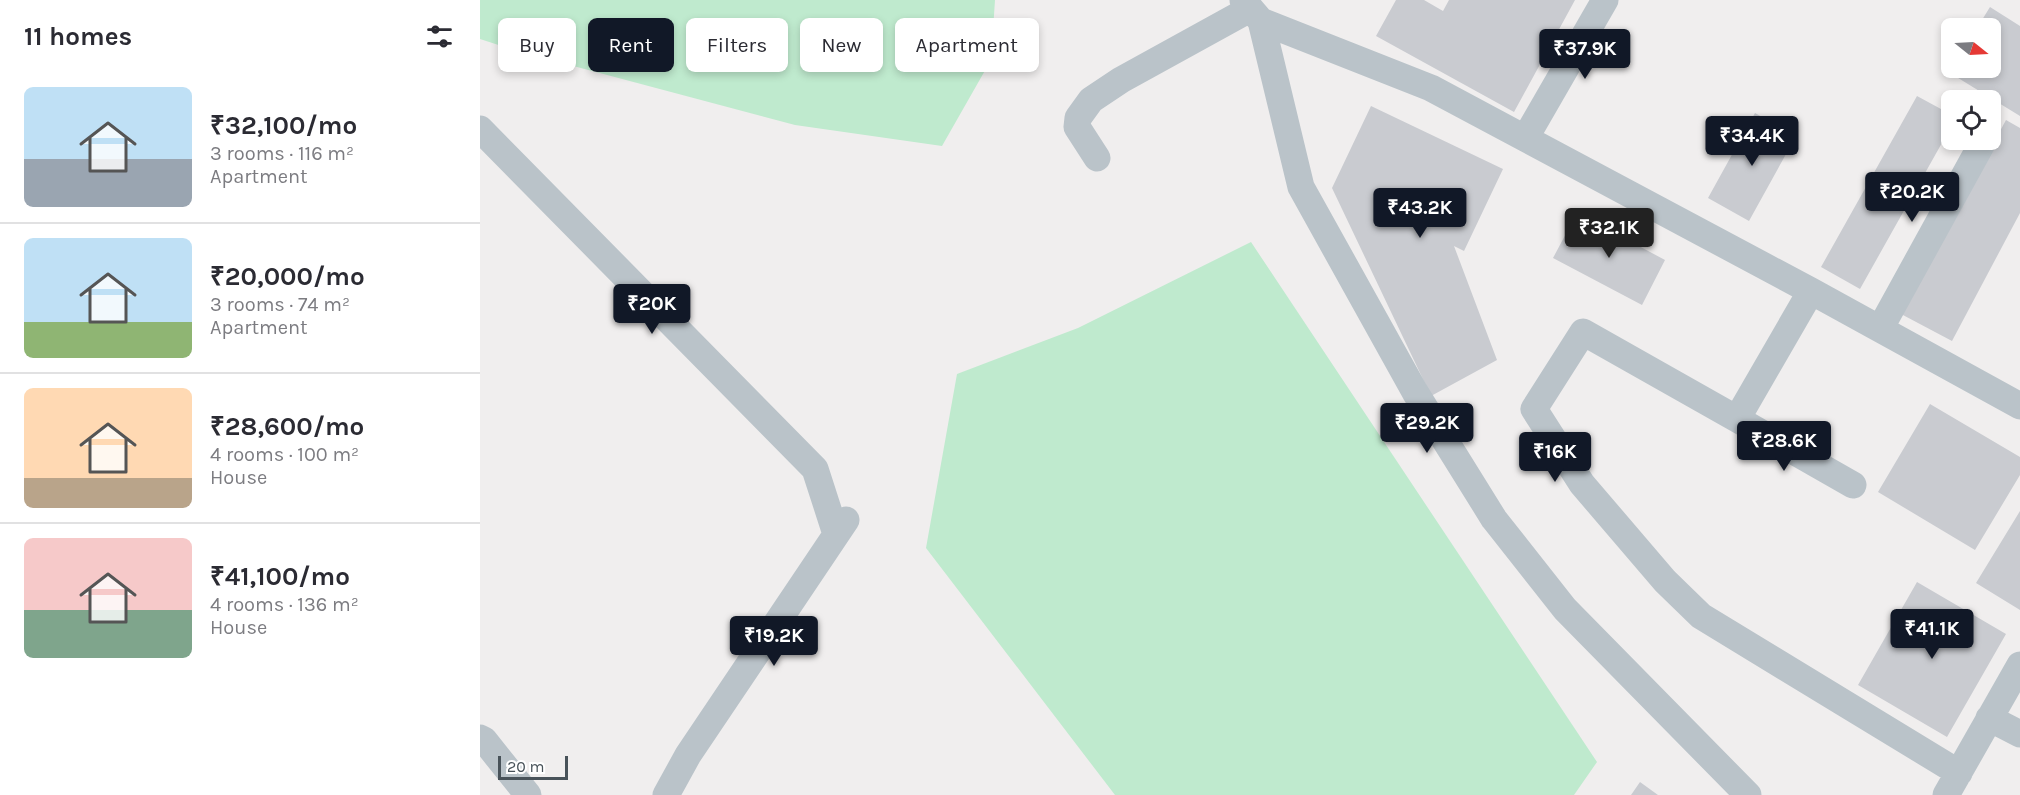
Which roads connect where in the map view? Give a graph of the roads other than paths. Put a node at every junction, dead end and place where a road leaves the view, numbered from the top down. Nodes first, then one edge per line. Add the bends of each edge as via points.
1 (1605, 0) edge
2 (1251, 10) edge
3 (480, 129) edge
4 (1526, 137) junction
5 (1978, 150) edge
6 (1097, 158) dead end
7 (1811, 291) junction
8 (1880, 329) junction
9 (2020, 406) edge
10 (1737, 419) junction
11 (1853, 485) dead end
12 (2020, 665) edge
13 (1989, 718) junction
14 (2020, 734) edge
15 (481, 736) edge
16 (1952, 784) edge
17 (528, 795) edge
18 (666, 795) edge
19 (1748, 795) edge

1 - 4 street
2 - 4 street via 1431,88
2 - 6 street via 1091,100 1078,118 1077,127
2 - 19 street via 1301,187 1415,392 1494,519 1565,609
3 - 18 street via 815,469 842,526 688,755
4 - 7 street
5 - 8 street
7 - 8 street
7 - 10 street
8 - 9 street
10 - 11 street
10 - 16 street via 1583,332 1534,410 1582,484 1665,581 1701,616
12 - 13 street
13 - 14 street
13 - 16 street
15 - 17 street

